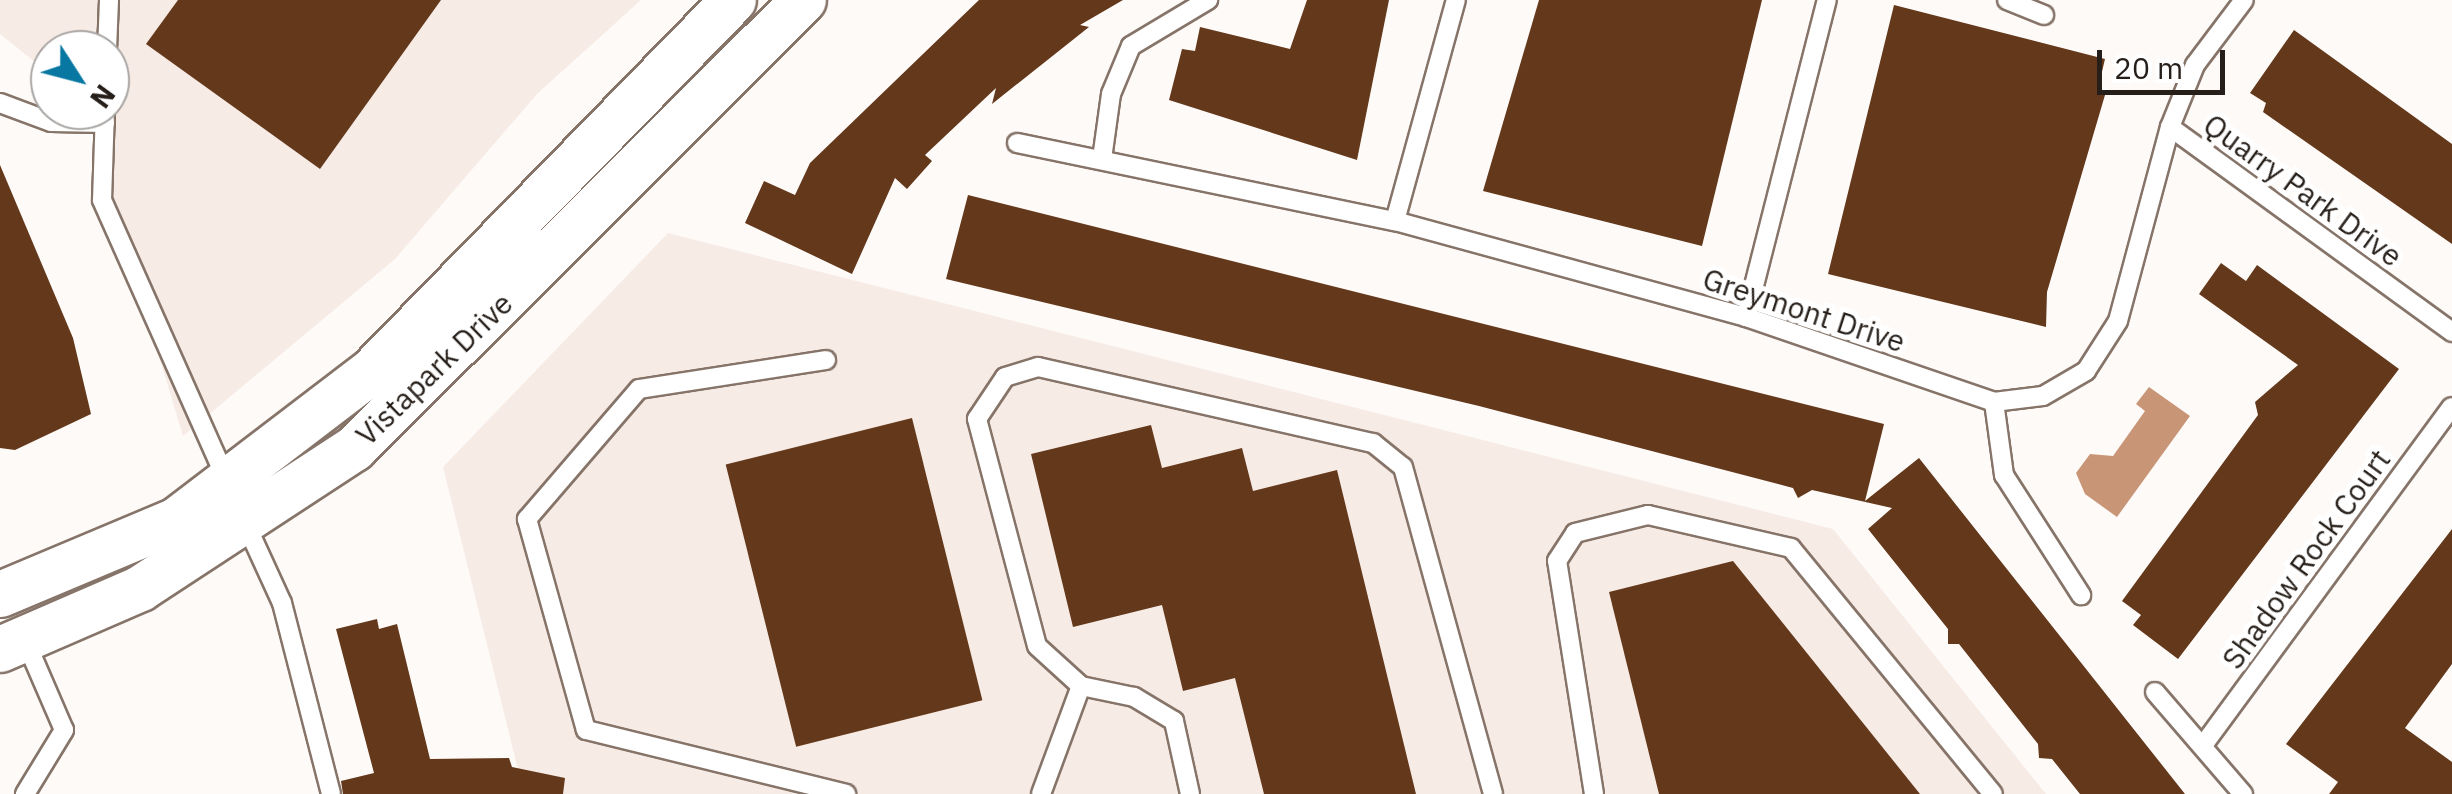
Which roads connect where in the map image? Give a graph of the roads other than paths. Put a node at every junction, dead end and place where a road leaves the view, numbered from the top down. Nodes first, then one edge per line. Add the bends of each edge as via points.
1 (109, 0) edge
2 (733, 0) edge
3 (803, 0) edge
4 (1208, 0) edge
5 (1456, 0) edge
6 (1827, 0) edge
7 (2007, 0) edge
8 (2244, 0) edge
9 (2044, 15) dead end
10 (108, 30) edge
11 (0, 103) edge
12 (30, 114) edge
13 (2170, 128) junction
14 (104, 130) edge
15 (1017, 143) dead end
16 (1102, 159) junction
17 (1396, 221) junction
18 (1746, 317) junction
19 (2452, 332) edge
20 (826, 360) dead end
21 (1994, 402) junction
22 (2452, 406) edge
23 (238, 504) junction
24 (0, 594) edge
25 (2081, 595) dead end
26 (13, 645) edge
27 (1081, 686) junction
28 (2155, 692) dead end
29 (2204, 744) junction
30 (25, 794) edge
31 (331, 794) edge
32 (846, 794) edge
33 (1041, 794) edge
34 (1190, 794) edge
35 (1493, 794) edge
36 (1594, 794) edge
37 (1992, 794) edge
38 (2243, 794) edge

1 - 10 lane
2 - 23 street, Vistapark Drive
3 - 23 street, Vistapark Drive via 429,380
4 - 16 lane via 1131,46 1111,94
5 - 17 lane
6 - 18 lane
7 - 9 lane
8 - 13 lane, Greymont Drive via 2195,65
11 - 12 lane
13 - 19 lane, Quarry Park Drive
13 - 21 lane, Greymont Drive via 2118,321 2086,371 2043,396
14 - 23 lane via 102,200
15 - 16 lane, Greymont Drive
16 - 17 lane, Greymont Drive
17 - 18 lane, Greymont Drive
18 - 21 lane, Greymont Drive
20 - 32 lane via 640,389 527,519 586,730
21 - 25 lane via 2004,475
22 - 29 lane, Shadow Rock Court
23 - 24 street, Vistapark Drive via 176,520
23 - 26 street, Vistapark Drive
23 - 31 lane via 282,603
26 - 30 lane via 64,730
27 - 33 lane
27 - 34 lane via 1134,697 1174,721
27 - 35 lane via 1037,646 976,418 1005,377 1038,367 1373,443 1404,467
28 - 29 lane
29 - 38 lane
36 - 37 lane via 1557,562 1575,533 1648,515 1791,548

